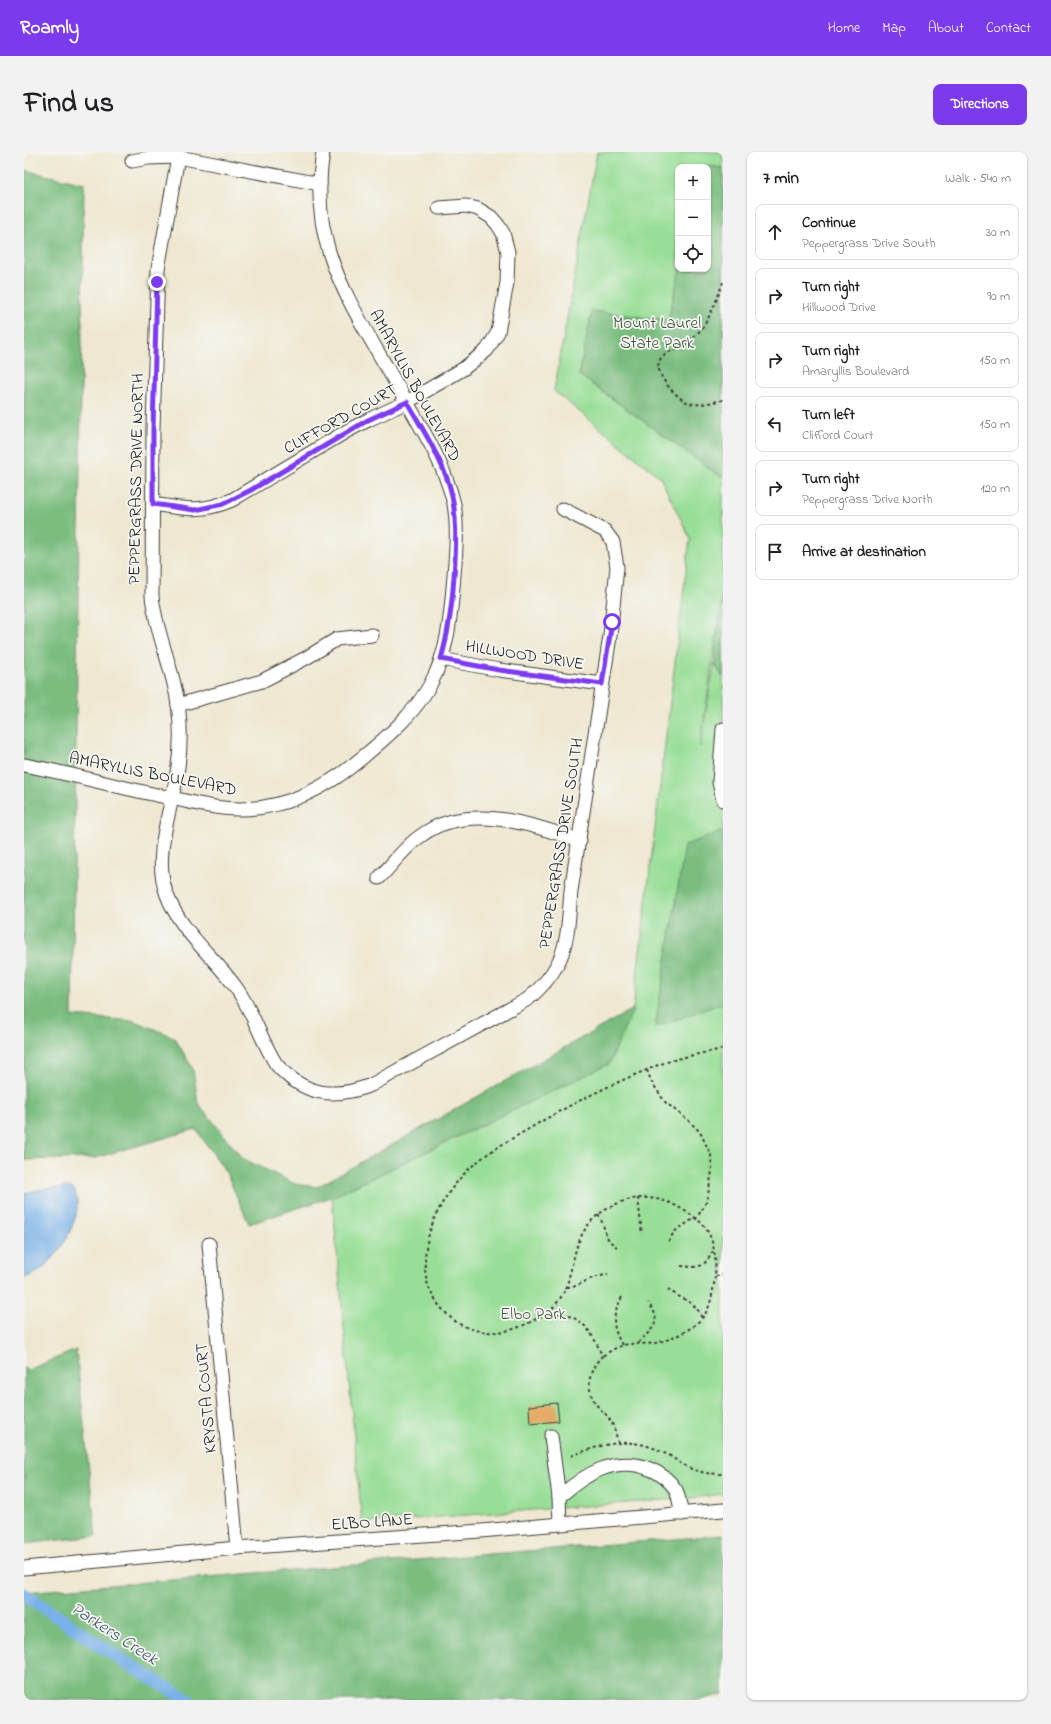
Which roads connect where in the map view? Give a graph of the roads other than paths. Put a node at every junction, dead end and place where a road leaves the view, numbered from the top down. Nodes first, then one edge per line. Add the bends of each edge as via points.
1 (323, 152) edge
2 (178, 157) junction
3 (132, 161) dead end
4 (320, 184) junction
5 (439, 208) dead end
6 (407, 402) junction
7 (153, 504) junction
8 (563, 509) dead end
9 (372, 634) dead end
10 (441, 659) junction
11 (602, 684) junction
12 (178, 705) junction
13 (723, 730) edge
14 (24, 765) edge
15 (172, 798) junction
16 (723, 800) edge
17 (580, 841) junction
18 (379, 878) dead end
19 (209, 1244) dead end
20 (551, 1436) dead end
21 (559, 1497) junction
22 (723, 1510) edge
23 (682, 1514) junction
24 (560, 1524) junction
25 (237, 1548) junction
26 (24, 1568) edge

1 - 4 street, AMARYLLIS BOULEVARD
2 - 3 street
2 - 4 street
2 - 7 street, PEPPERGRASS DRIVE NORTH via 158,269
4 - 6 street, AMARYLLIS BOULEVARD via 325,237 337,275 355,313
5 - 6 street, CLIFFORD COURT via 466,206 478,209 498,225 508,252 504,303 498,332 487,350 463,369
6 - 7 street, CLIFFORD COURT via 354,428 223,504 195,510
6 - 10 street, AMARYLLIS BOULEVARD via 442,465 454,506 456,548 451,610
7 - 12 street, PEPPERGRASS DRIVE NORTH via 153,610
8 - 11 street, PEPPERGRASS DRIVE SOUTH via 605,531 613,542 616,554 610,636
9 - 12 street via 337,639 262,681
10 - 11 street, HILLWOOD DRIVE
10 - 15 street, AMARYLLIS BOULEVARD via 430,685 407,716 353,766 324,786 275,805 239,809 202,805
11 - 17 street, PEPPERGRASS DRIVE SOUTH
12 - 15 street, PEPPERGRASS DRIVE NORTH via 179,757
13 - 16 street via 719,782
14 - 15 street, AMARYLLIS BOULEVARD
15 - 17 street, PEPPERGRASS DRIVE SOUTH via 164,832 161,862 163,883 172,907 187,930 237,989 276,1064 284,1074 307,1089 333,1094 371,1086 528,999 548,980 565,946
17 - 18 street via 540,826 483,818 458,819 434,827 423,834
19 - 25 street, KRYSTA COURT
20 - 21 street
21 - 23 street via 587,1475 605,1467 624,1464 642,1466 658,1472 669,1482 676,1491
21 - 24 street
22 - 23 street, ELBO LANE
23 - 24 street, ELBO LANE
24 - 25 street, ELBO LANE
25 - 26 street, ELBO LANE

